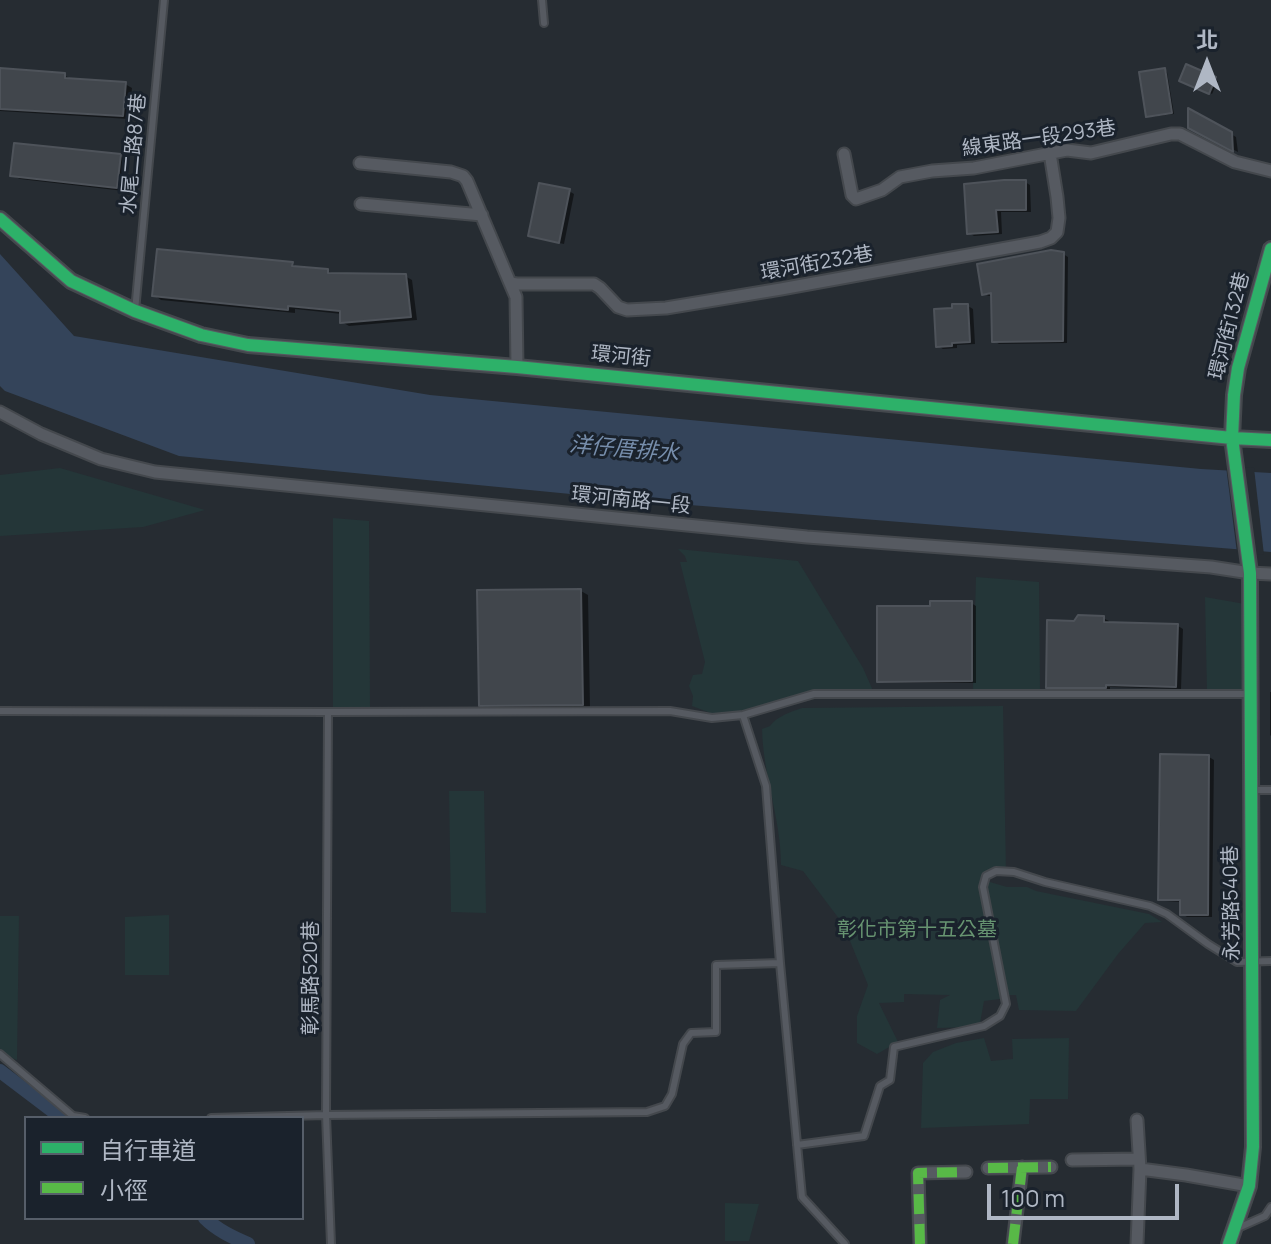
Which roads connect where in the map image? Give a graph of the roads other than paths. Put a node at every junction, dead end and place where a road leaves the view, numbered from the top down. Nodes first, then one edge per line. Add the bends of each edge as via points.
1 (164, 0) edge
2 (542, 0) edge
3 (544, 23) dead end
4 (1050, 153) junction
5 (844, 154) dead end
6 (360, 163) dead end
7 (1271, 171) edge
8 (361, 204) dead end
9 (482, 215) junction
10 (0, 219) edge
11 (1271, 249) edge
12 (510, 283) junction
13 (135, 311) junction
14 (517, 367) junction
15 (0, 412) edge
16 (1232, 438) junction
17 (1271, 440) edge
18 (1249, 557) joint
19 (1250, 573) junction
20 (1271, 574) edge
21 (1250, 694) junction
22 (0, 711) edge
23 (328, 712) junction
24 (743, 715) junction
25 (1249, 790) junction
26 (1271, 790) edge
27 (1271, 961) edge
28 (780, 963) junction
29 (1253, 963) junction
30 (0, 1054) edge
31 (326, 1115) junction
32 (73, 1116) edge
33 (288, 1116) edge
34 (1137, 1120) dead end
35 (797, 1145) junction
36 (1072, 1160) dead end
37 (1139, 1164) junction
38 (1022, 1167) junction
39 (1051, 1167) dead end
40 (988, 1168) dead end
41 (966, 1172) dead end
42 (1249, 1186) junction
43 (1271, 1207) edge
44 (1236, 1229) junction
45 (331, 1244) edge
46 (845, 1244) edge
47 (920, 1244) edge
48 (1013, 1244) edge
49 (1137, 1244) edge
50 (1229, 1244) edge

1 - 13 lane, 水尾二路87巷
2 - 3 lane
4 - 5 street, 線東路一段293巷 via 900,177 856,199
4 - 7 street, 線東路一段293巷 via 1091,153 1180,134 1235,162
4 - 12 street, 環河街232巷 via 1059,218 1057,232 1040,242 666,308 627,310 594,284
6 - 9 street via 463,176
8 - 9 street
9 - 12 street
10 - 13 street, 環河街 via 71,281
11 - 16 street, 環河街132巷 via 1238,368
12 - 14 street via 516,297
13 - 14 street, 環河街 via 248,345
14 - 16 street, 環河街
15 - 19 street, 環河南路一段 via 101,459 155,472 807,537
16 - 17 street, 環河街
16 - 18 street, 環河街132巷
18 - 19 street, 永芳路540巷
19 - 20 street, 環河南路一段
19 - 21 street, 永芳路540巷
21 - 24 lane via 814,694
21 - 25 street, 永芳路540巷
22 - 23 lane
23 - 24 lane
23 - 31 lane, 彰馬路520巷
24 - 28 lane via 766,786
25 - 26 lane
25 - 29 street, 永芳路540巷
27 - 29 lane
28 - 31 lane via 716,965 716,1032 691,1033 683,1044 665,1106 647,1112
28 - 35 lane
29 - 35 lane via 1237,962 1150,906 996,871 986,876 983,887 1006,1004 1000,1016 984,1026 894,1047 890,1080 880,1086 864,1136
29 - 42 street, 永芳路540巷
30 - 32 lane
31 - 33 lane
31 - 45 lane, 彰馬路520巷
34 - 37 street
35 - 46 lane via 802,1197
36 - 37 street
37 - 42 street
37 - 49 street
38 - 39 street
38 - 40 street
38 - 48 street
41 - 47 street via 918,1173
42 - 44 street, 永芳路540巷
43 - 44 lane via 1265,1216
44 - 50 street, 永芳路540巷

